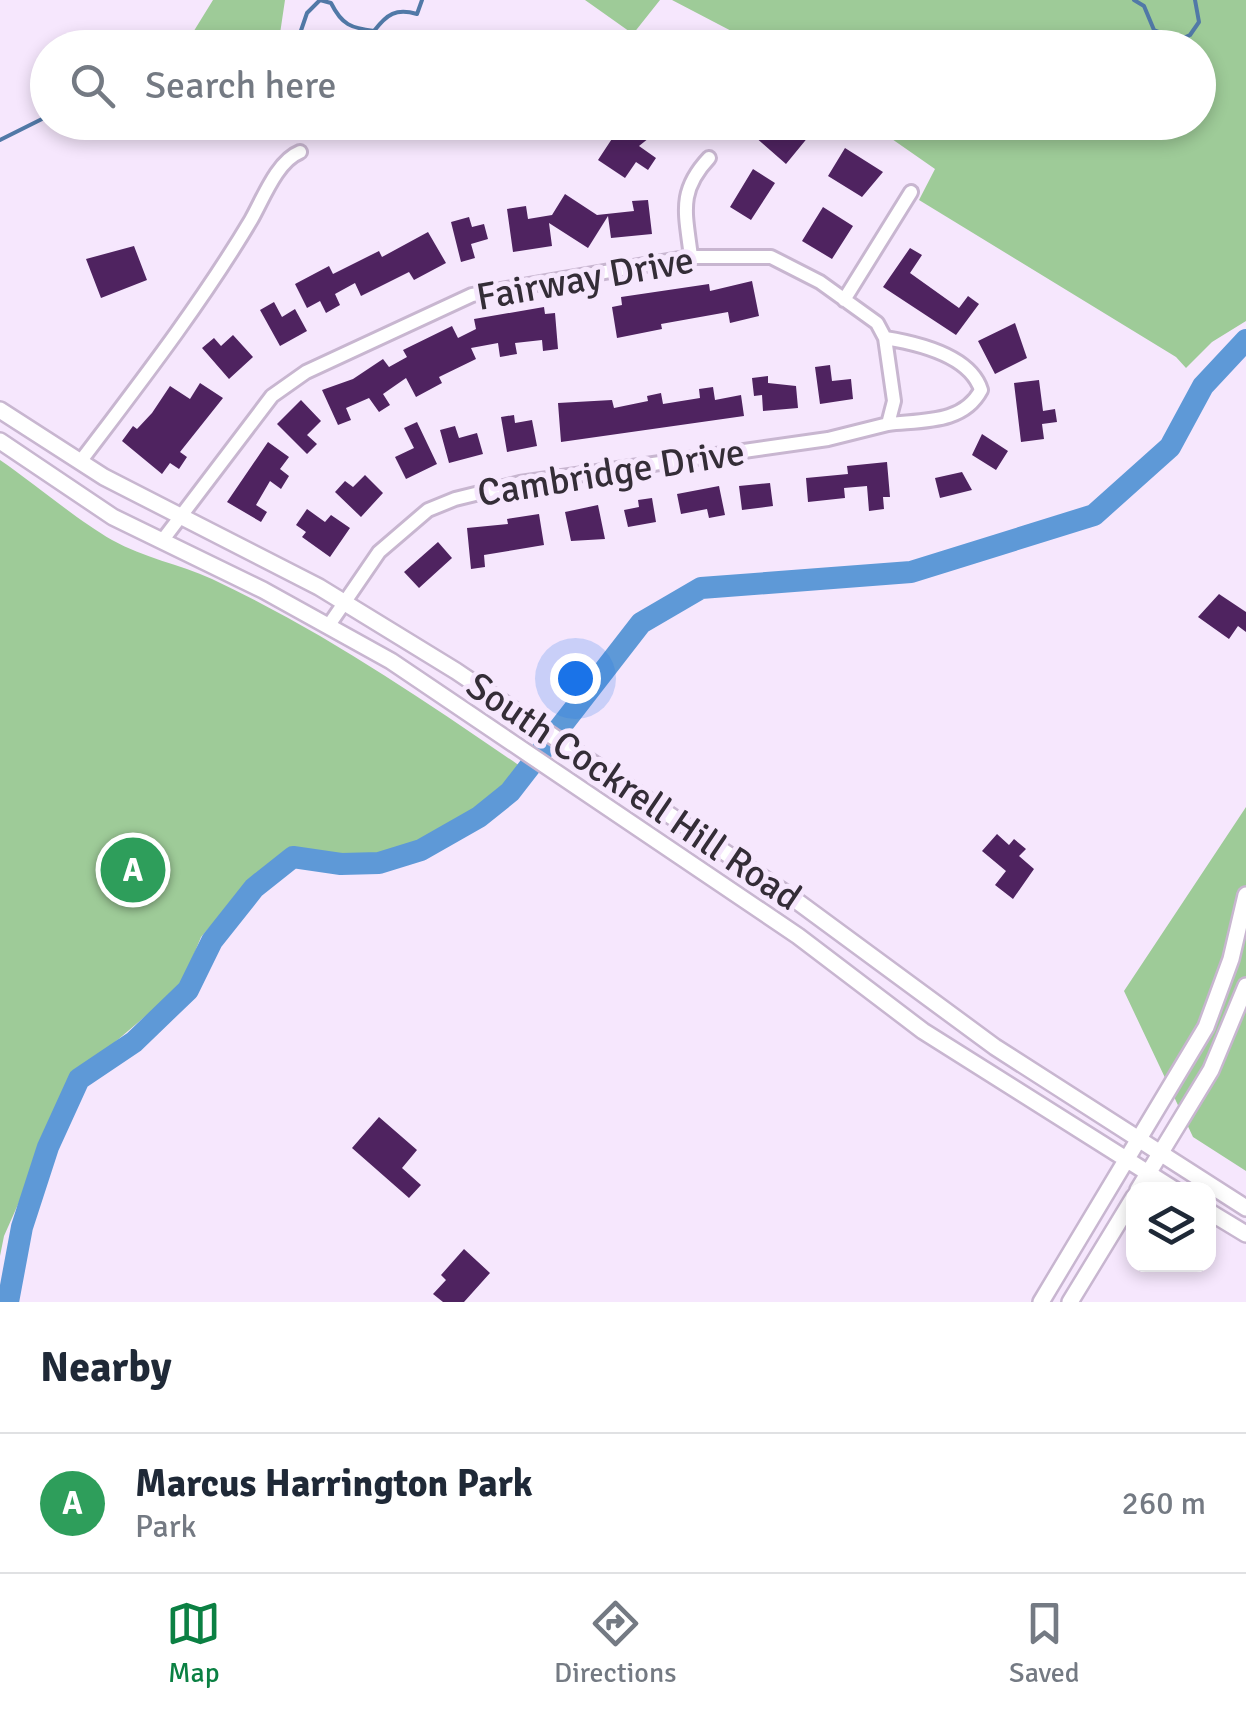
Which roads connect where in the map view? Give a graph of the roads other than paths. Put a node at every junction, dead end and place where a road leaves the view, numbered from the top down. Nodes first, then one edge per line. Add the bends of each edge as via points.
1 (300, 152) dead end
2 (709, 158) dead end
3 (911, 192) dead end
4 (692, 256) junction
5 (844, 300) junction
6 (884, 338) junction
7 (0, 410) edge
8 (888, 424) junction
9 (0, 441) edge
10 (80, 462) junction
11 (179, 516) junction
12 (213, 532) junction
13 (162, 541) junction
14 (196, 558) junction
15 (344, 602) junction
16 (329, 625) junction
17 (1246, 895) edge
18 (815, 914) junction
19 (798, 936) junction
20 (1246, 986) edge
21 (1140, 1140) junction
22 (1161, 1153) junction
23 (1127, 1160) junction
24 (1148, 1173) junction
25 (1143, 1182) edge
26 (1162, 1182) edge
27 (1246, 1208) edge
28 (1126, 1210) edge
29 (1216, 1215) edge
30 (1246, 1234) edge
31 (1041, 1302) edge
32 (1070, 1302) edge

1 - 10 street via 274,179 216,274
2 - 4 street via 686,192
3 - 5 street
4 - 5 street, Fairway Drive via 771,258
4 - 11 street, Fairway Drive via 472,294 306,372 272,396
5 - 6 street via 877,322
6 - 8 street via 894,402
6 - 8 street, Cambridge Drive via 926,344 977,379 981,390 974,403 949,417
7 - 10 main road, South Cockrell Hill Road
8 - 15 street, Cambridge Drive via 454,499 403,528
9 - 13 main road, South Cockrell Hill Road via 65,488
10 - 11 main road, South Cockrell Hill Road
11 - 12 main road, South Cockrell Hill Road
11 - 13 street, Fairway Drive
12 - 14 main road
12 - 15 main road, South Cockrell Hill Road
13 - 14 main road, South Cockrell Hill Road
14 - 16 main road, South Cockrell Hill Road
15 - 16 street, Cambridge Drive
15 - 18 main road, South Cockrell Hill Road
16 - 19 main road, South Cockrell Hill Road
17 - 21 main road via 1206,1027
18 - 19 main road
18 - 21 main road, South Cockrell Hill Road via 938,1008
19 - 23 main road, South Cockrell Hill Road via 923,1031
20 - 22 main road via 1211,1070
21 - 22 main road, South Cockrell Hill Road
21 - 23 main road
22 - 24 main road
22 - 27 main road, South Cockrell Hill Road
23 - 24 main road, South Cockrell Hill Road
23 - 31 main road
24 - 25 main road
24 - 26 main road, South Cockrell Hill Road
28 - 32 main road
29 - 30 main road

